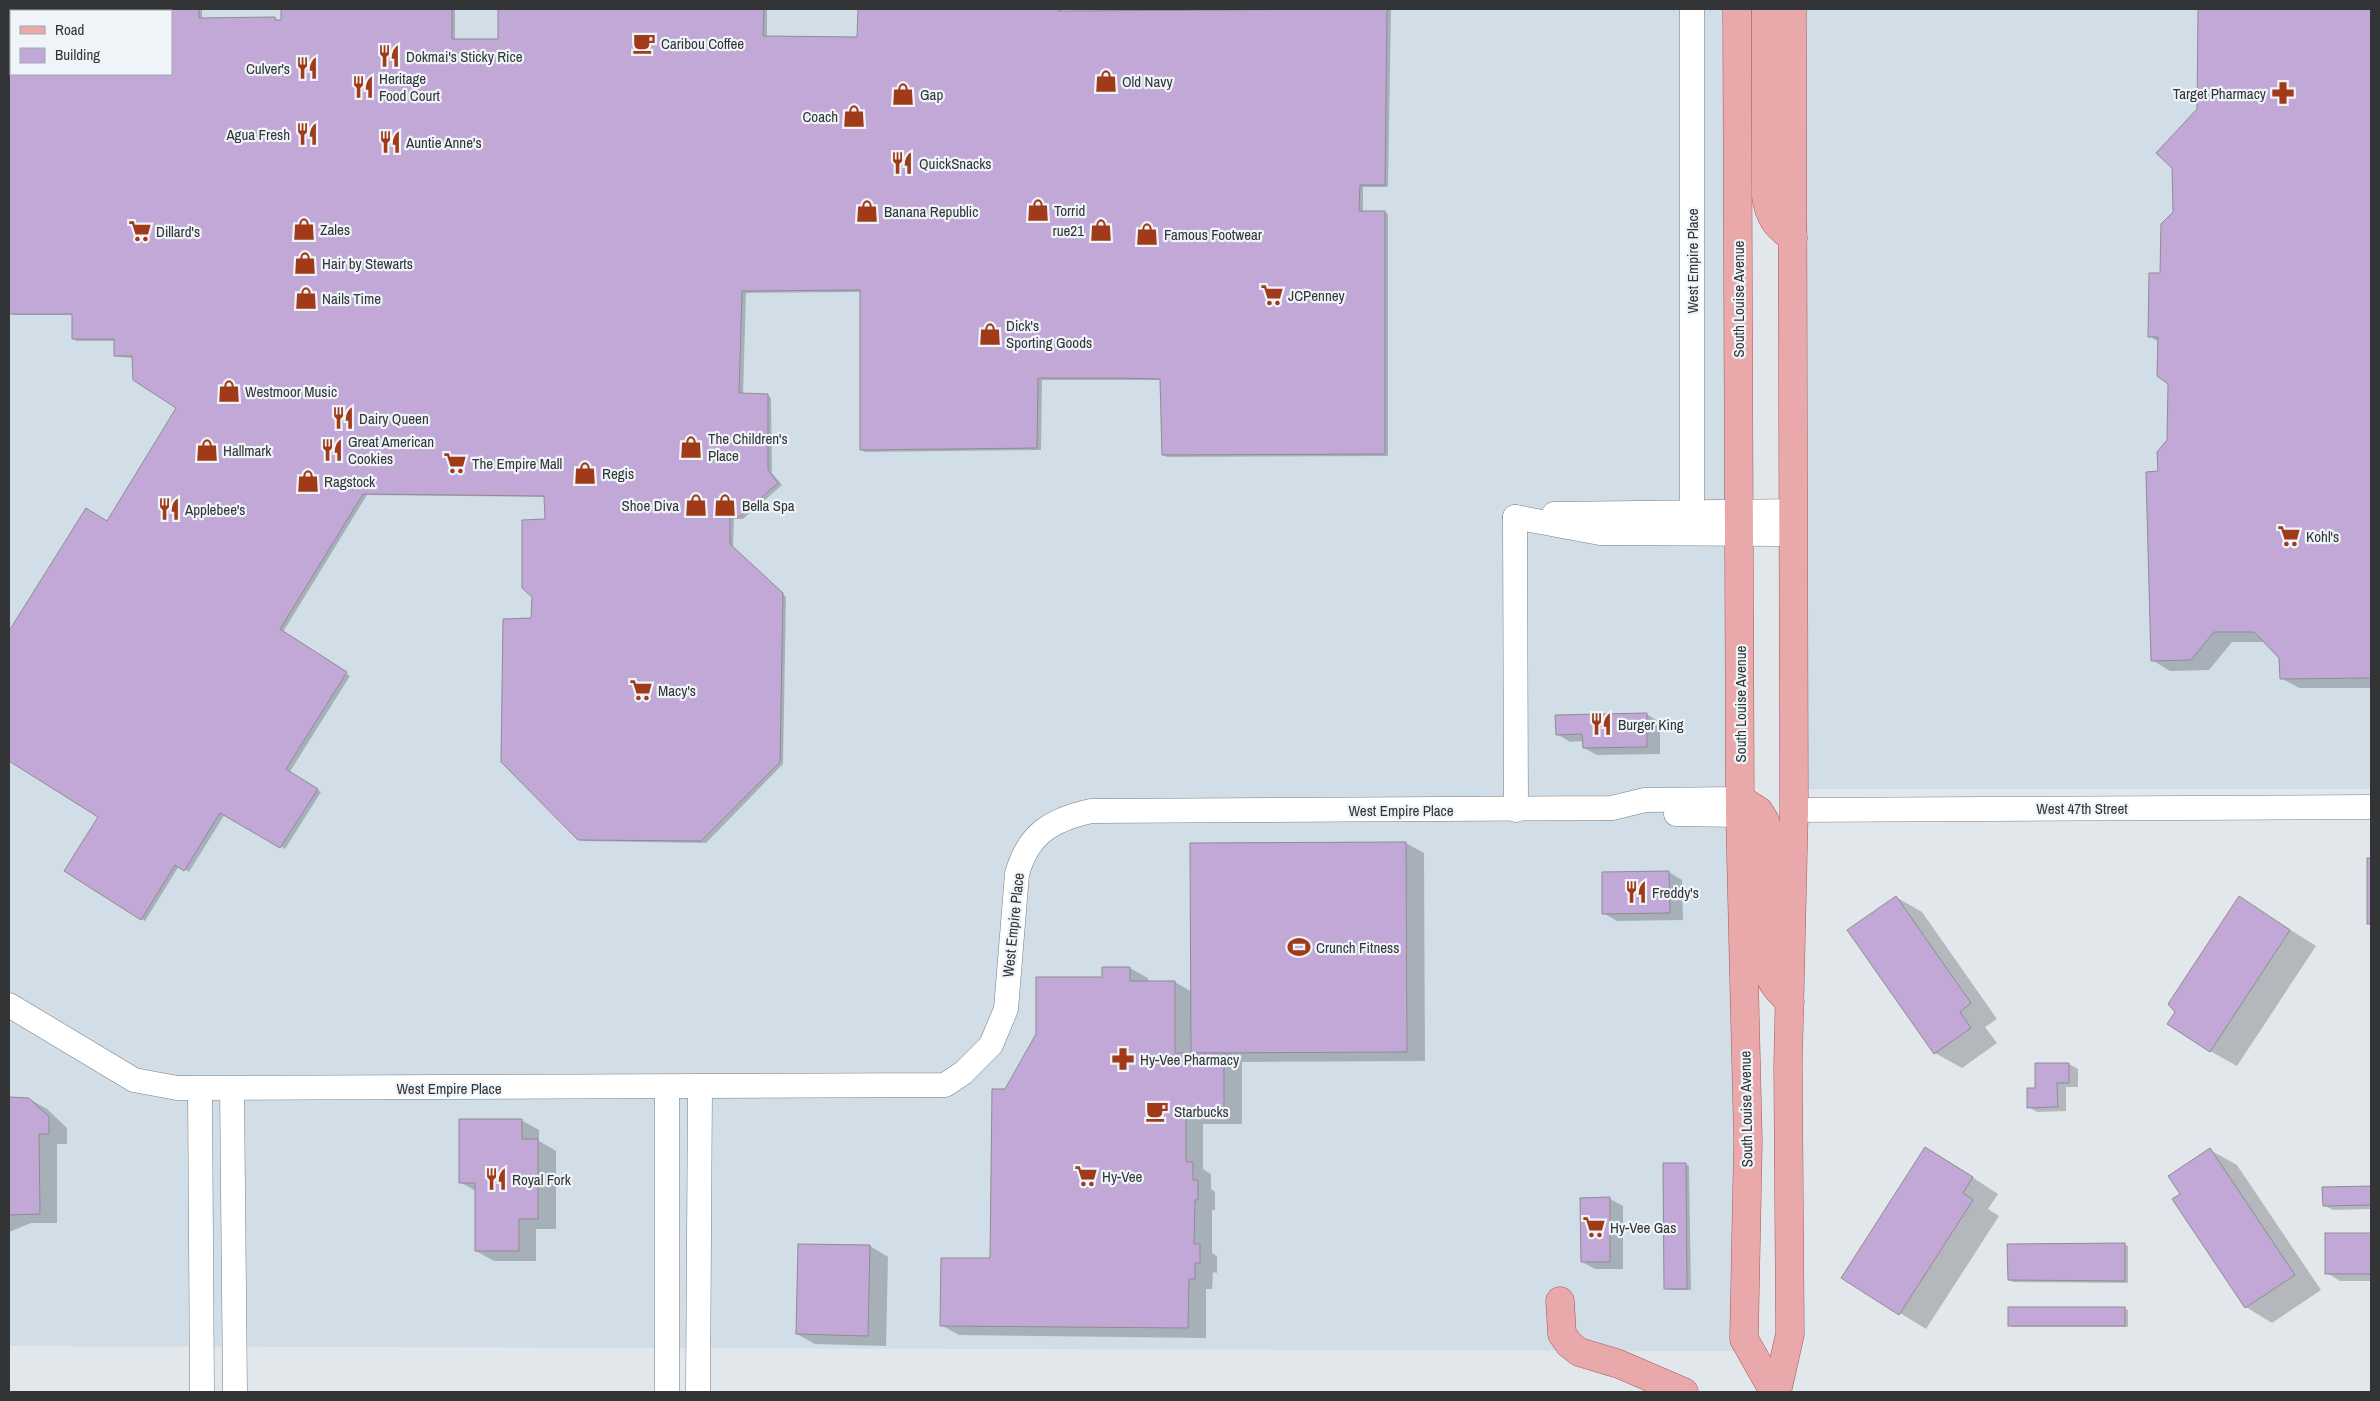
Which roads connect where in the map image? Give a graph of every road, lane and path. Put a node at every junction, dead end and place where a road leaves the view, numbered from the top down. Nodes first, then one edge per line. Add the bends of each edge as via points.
1 (1692, 9) edge
2 (1738, 9) edge
3 (1766, 9) edge
4 (1792, 9) edge
5 (1793, 238) junction
6 (1692, 513) junction
7 (1515, 517) junction
8 (1739, 523) junction
9 (1793, 523) junction
10 (1740, 807) junction
11 (2371, 807) edge
12 (1516, 810) junction
13 (1794, 810) junction
14 (1790, 1002) junction
15 (9, 1005) edge
16 (667, 1088) junction
17 (700, 1088) junction
18 (200, 1089) junction
19 (232, 1089) junction
20 (1560, 1301) dead end
21 (202, 1392) edge
22 (235, 1392) edge
23 (667, 1392) edge
24 (698, 1392) edge
25 (1684, 1392) edge
26 (1775, 1392) edge

1 - 6 street, West Empire Place
2 - 8 main road, South Louise Avenue
3 - 5 main road via 1766,196 1772,219 1778,228
4 - 5 main road, South Louise Avenue
5 - 9 main road, South Louise Avenue
6 - 7 street via 1565,513
6 - 8 street
7 - 8 street via 1600,532
7 - 12 street
8 - 9 street
8 - 10 main road, South Louise Avenue
9 - 13 main road, South Louise Avenue
10 - 12 street, West Empire Place via 1645,800 1612,808
10 - 14 main road via 1760,811 1765,821 1769,846 1768,969 1775,988
10 - 26 main road, South Louise Avenue via 1748,1140 1744,1339
11 - 13 street, West 47th Street
12 - 17 street, West Empire Place via 1091,811 1074,815 1042,831 1029,843 1022,857 1016,874 1006,1009 991,1046 963,1073 945,1085
13 - 14 main road, South Louise Avenue
14 - 26 main road, South Louise Avenue via 1790,1334
15 - 18 street, West Empire Place via 134,1080
16 - 17 street, West Empire Place
16 - 19 street, West Empire Place
16 - 23 street
17 - 24 street
18 - 19 street, West Empire Place
18 - 21 street
19 - 22 street
20 - 25 main road via 1562,1334 1579,1352 1619,1364

